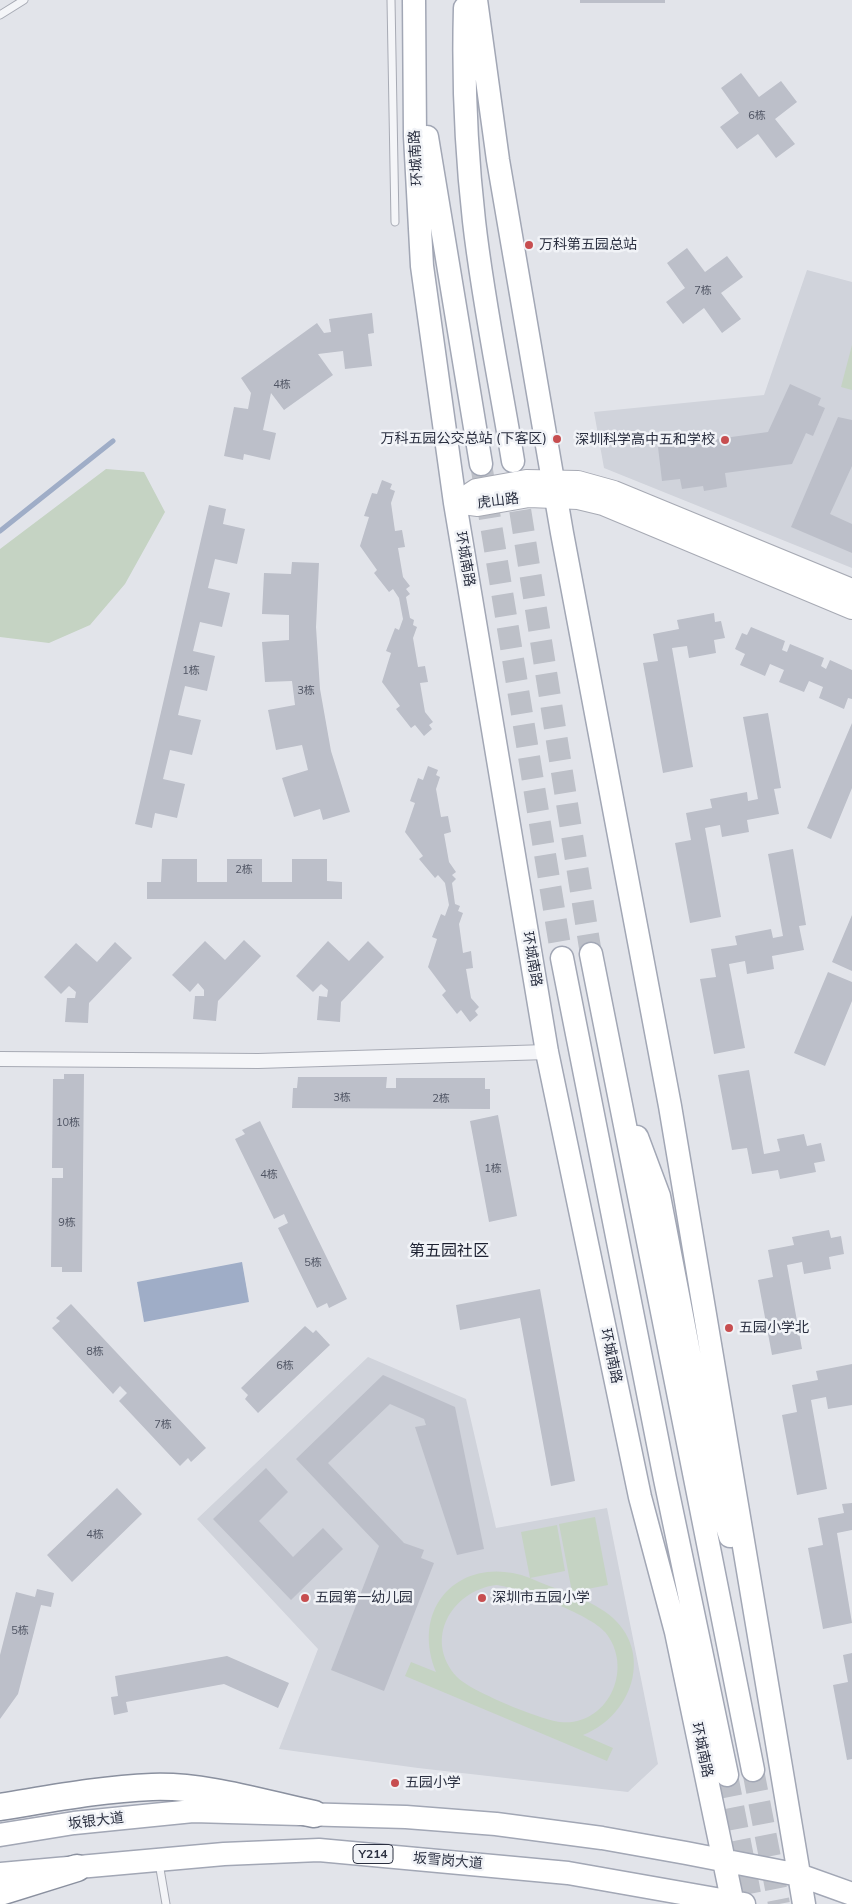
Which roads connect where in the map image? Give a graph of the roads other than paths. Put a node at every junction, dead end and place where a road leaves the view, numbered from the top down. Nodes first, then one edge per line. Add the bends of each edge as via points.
1 (24, 0) edge
2 (391, 0) edge
3 (414, 0) edge
4 (466, 0) edge
5 (476, 0) edge
6 (0, 15) edge
7 (395, 222) dead end
8 (512, 461) tunnel mouth
9 (481, 464) tunnel mouth
10 (555, 488) junction
11 (456, 503) junction
12 (852, 589) edge
13 (852, 609) edge
14 (591, 954) tunnel mouth
15 (562, 958) tunnel mouth
16 (547, 1052) junction
17 (0, 1059) edge
18 (613, 1074) junction
19 (601, 1158) junction
20 (640, 1497) junction
21 (755, 1620) junction
22 (753, 1770) tunnel mouth
23 (727, 1775) tunnel mouth
24 (0, 1807) edge
25 (314, 1814) junction
26 (0, 1835) edge
27 (725, 1860) junction
28 (158, 1861) junction
29 (77, 1868) junction
30 (0, 1874) edge
31 (799, 1875) junction
32 (0, 1892) edge
33 (852, 1894) edge
34 (737, 1903) edge
35 (166, 1904) edge
36 (804, 1904) edge

1 - 6 lane
2 - 7 lane
3 - 9 main road, 环城南路 via 427,133
3 - 11 main road, 环城南路 via 415,136 422,266
4 - 8 main road via 463,74 474,223
5 - 10 main road via 498,160
10 - 11 street, 虎山路 via 528,497 478,506
10 - 12 street, 虎山路 via 578,481 614,491
10 - 13 street, 虎山路
10 - 21 main road via 670,1106
11 - 16 main road, 环城南路
14 - 18 main road
15 - 19 main road, 环城南路
16 - 17 street via 258,1061
16 - 20 main road, 环城南路
18 - 21 main road via 659,1196 716,1492
18 - 22 main road
19 - 20 main road
19 - 23 main road, 环城南路 via 664,1479
20 - 27 main road, 环城南路 via 676,1632
21 - 31 main road
24 - 25 highway via 152,1787 200,1790
25 - 26 main road, 坂银大道 via 193,1810
25 - 27 main road via 496,1824 602,1838
27 - 31 main road
27 - 34 main road, 环城南路
28 - 29 main road, 坂雪岗大道 / Y214
28 - 34 main road, 坂雪岗大道 / Y214 via 319,1850 568,1873
28 - 35 lane
29 - 30 main road, 坂雪岗大道 / Y214
29 - 32 highway
31 - 33 main road
31 - 36 main road

